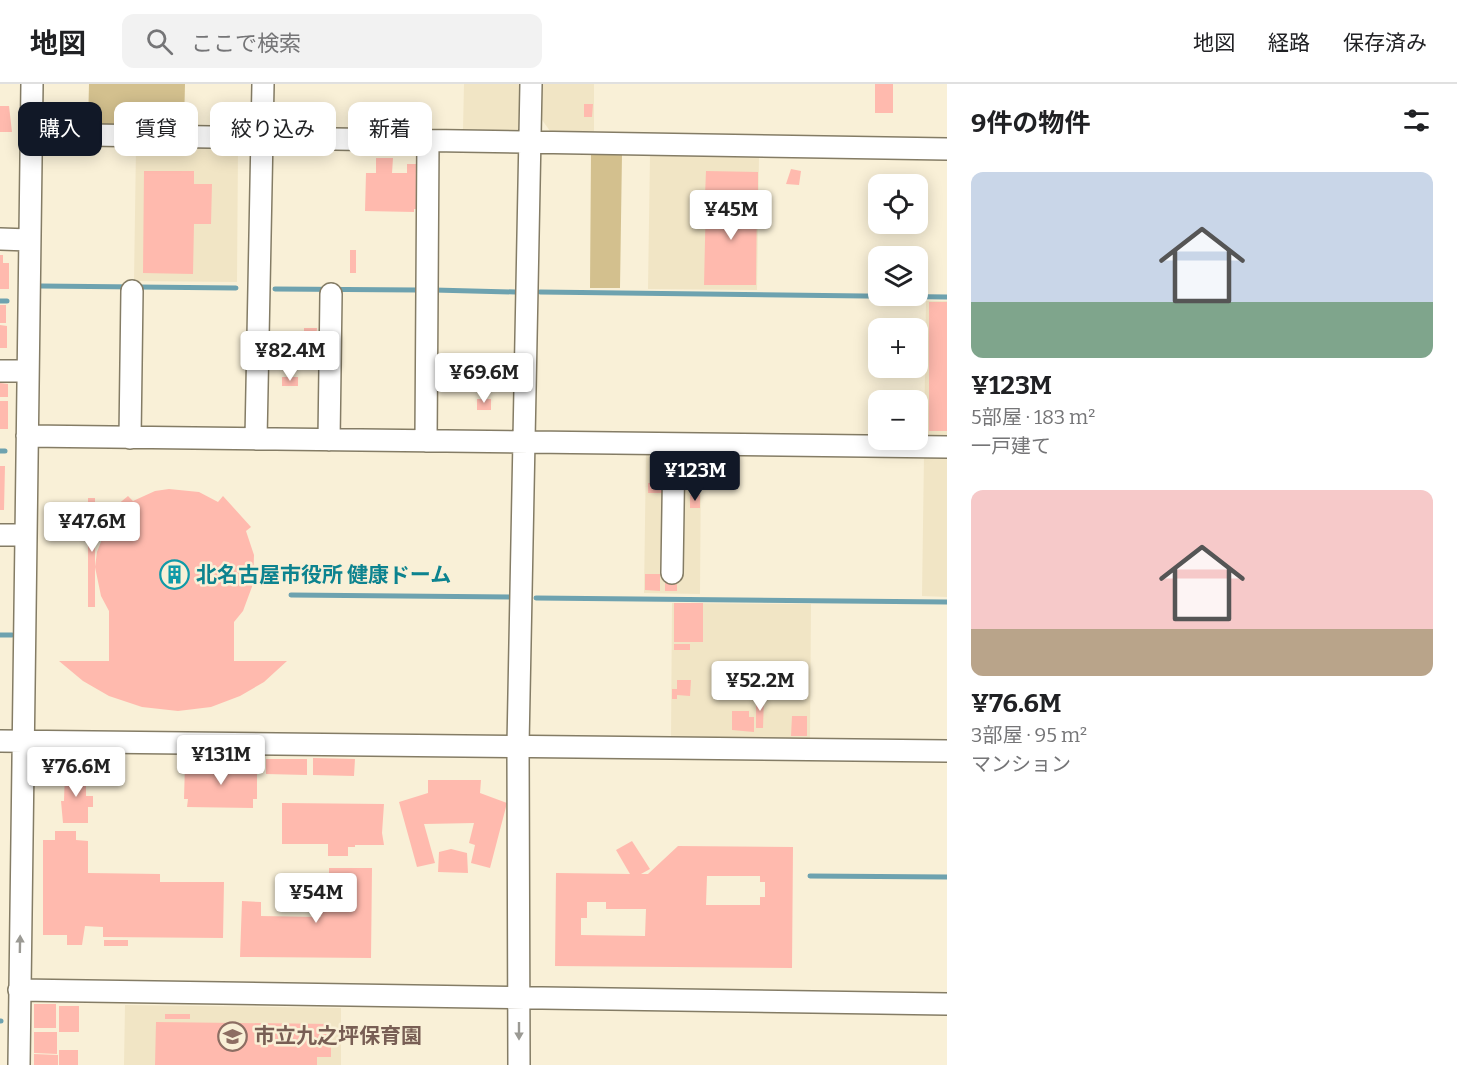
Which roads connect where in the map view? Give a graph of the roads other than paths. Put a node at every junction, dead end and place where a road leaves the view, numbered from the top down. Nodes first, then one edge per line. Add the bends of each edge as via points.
1 (32, 84) edge
2 (263, 84) edge
3 (531, 84) edge
4 (32, 102) edge
5 (263, 102) edge
6 (102, 135) edge
7 (210, 137) edge
8 (432, 140) edge
9 (529, 142) junction
10 (947, 149) edge
11 (31, 156) edge
12 (262, 156) edge
13 (428, 156) edge
14 (0, 239) edge
15 (29, 240) junction
16 (132, 291) dead end
17 (331, 294) dead end
18 (0, 370) edge
19 (28, 371) junction
20 (27, 436) junction
21 (130, 438) junction
22 (256, 439) junction
23 (329, 440) junction
24 (426, 441) junction
25 (524, 442) junction
26 (674, 444) junction
27 (947, 447) edge
28 (0, 535) edge
29 (26, 536) junction
30 (672, 573) dead end
31 (0, 741) edge
32 (22, 742) junction
33 (518, 745) junction
34 (947, 751) edge
35 (10, 909) edge
36 (20, 990) junction
37 (519, 997) junction
38 (947, 1004) edge
39 (19, 1065) edge
40 (519, 1065) edge

1 - 4 street
2 - 5 street
3 - 9 street
6 - 7 street
8 - 9 street
9 - 10 street
9 - 25 street
11 - 15 street
12 - 22 street
13 - 24 street
14 - 15 street
15 - 19 street
16 - 21 street
17 - 23 street
18 - 19 street
19 - 20 street
20 - 21 street
20 - 29 street
21 - 22 street
22 - 23 street
23 - 24 street
24 - 25 street
25 - 26 street
25 - 33 street
26 - 27 street
26 - 30 street
28 - 29 street
29 - 32 street
31 - 32 street
32 - 33 street
32 - 35 street
33 - 34 street
33 - 37 street
36 -> 35 street
36 - 37 street
36 - 39 street
37 - 38 street
37 -> 40 street

